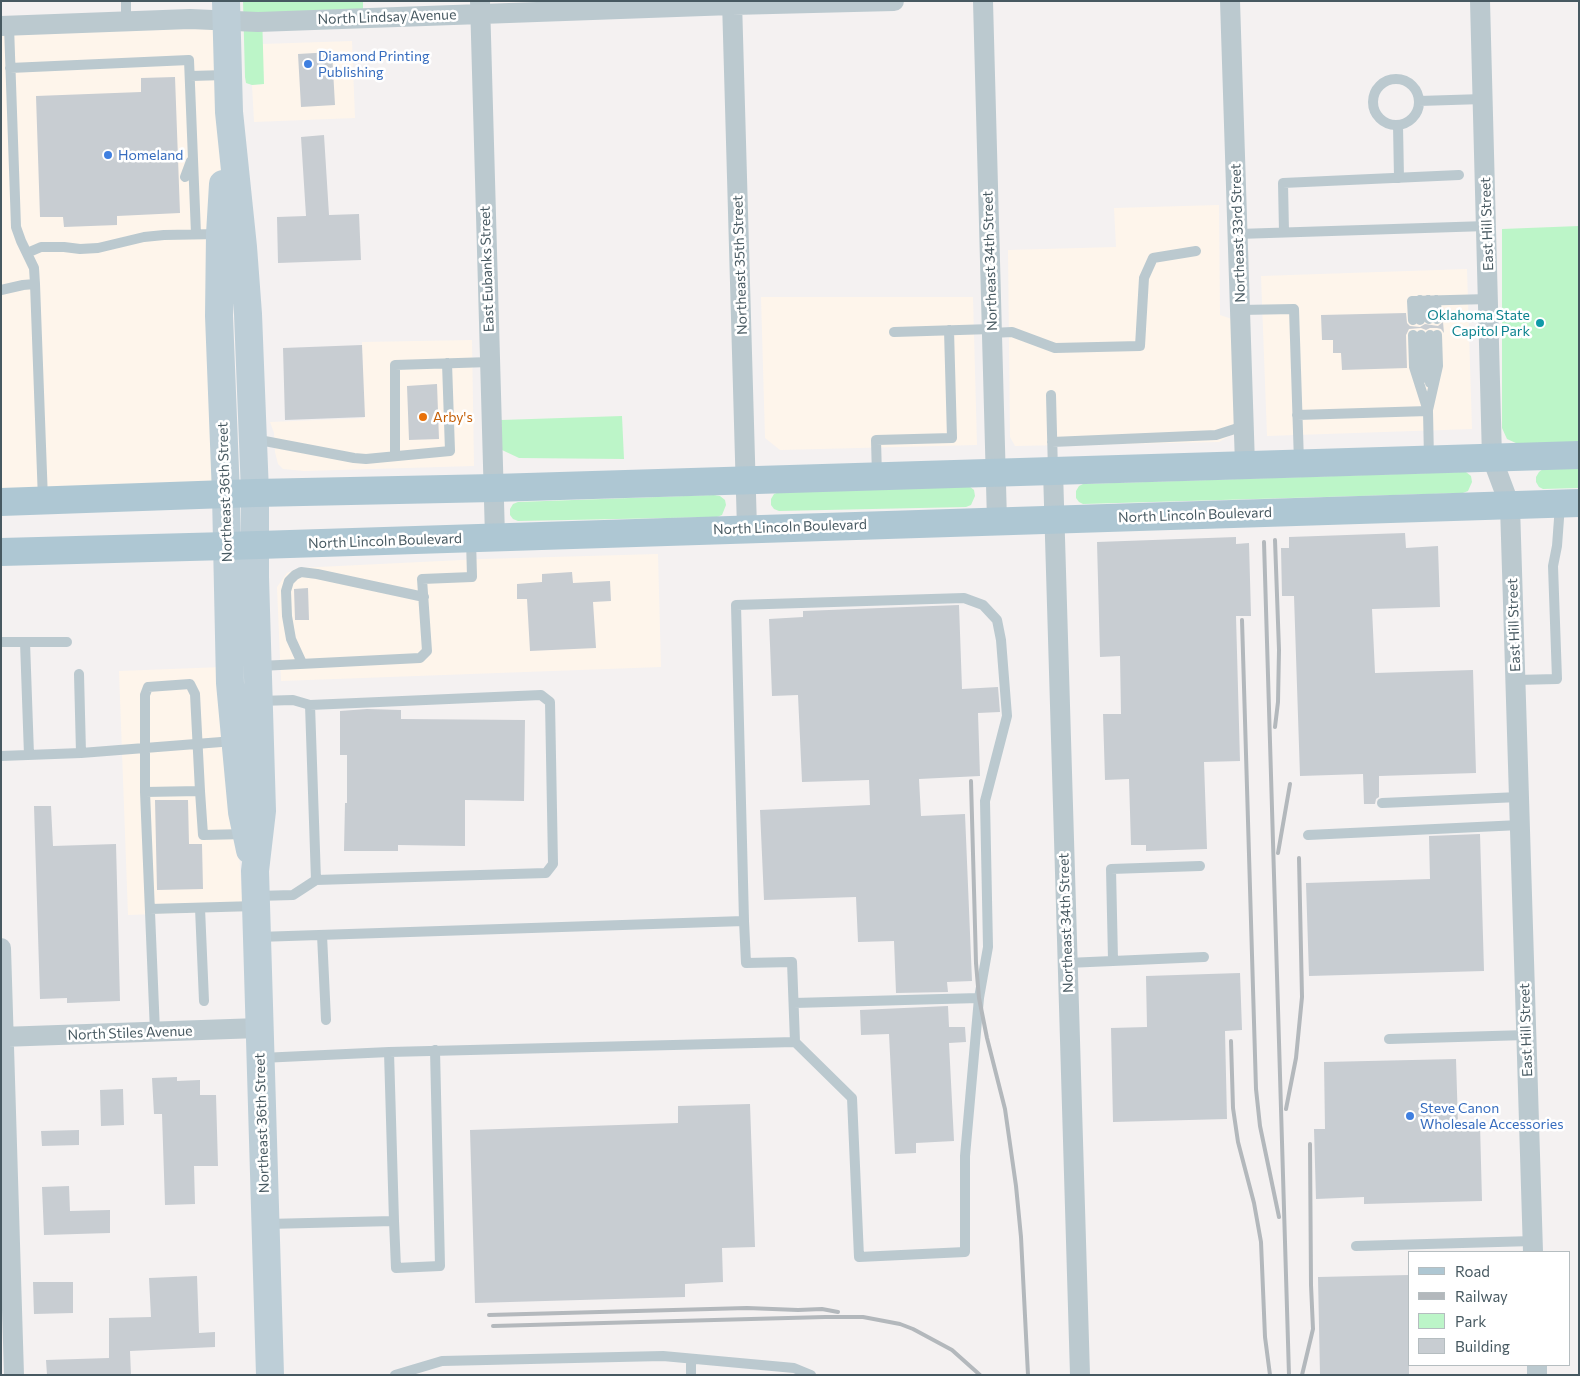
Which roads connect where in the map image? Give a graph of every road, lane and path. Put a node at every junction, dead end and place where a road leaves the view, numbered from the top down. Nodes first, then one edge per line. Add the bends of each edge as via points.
1 (126, 1) edge
2 (894, 1) edge
3 (983, 1) edge
4 (1230, 1) edge
5 (1480, 1) edge
6 (732, 3) edge
7 (480, 7) edge
8 (226, 11) edge
9 (126, 21) junction
10 (5, 26) edge
11 (10, 68) junction
12 (228, 75) junction
13 (190, 76) junction
14 (6, 87) edge
15 (1483, 99) junction
16 (1419, 101) junction
17 (228, 112) junction
18 (1398, 125) junction
19 (193, 155) junction
20 (1459, 175) dead end
21 (185, 177) dead end
22 (1399, 178) junction
23 (186, 198) dead end
24 (195, 218) junction
25 (1487, 226) junction
26 (1284, 232) junction
27 (208, 234) junction
28 (1238, 234) junction
29 (1196, 251) dead end
30 (28, 253) junction
31 (36, 284) junction
32 (1, 290) edge
33 (1489, 299) junction
34 (1428, 300) junction
35 (1240, 310) junction
36 (948, 330) junction
37 (992, 331) junction
38 (894, 332) dead end
39 (490, 362) junction
40 (447, 363) junction
41 (1051, 394) dead end
42 (1428, 411) junction
43 (1297, 415) junction
44 (1244, 426) junction
45 (253, 439) junction
46 (1052, 442) junction
47 (1579, 454) edge
48 (395, 456) junction
49 (1492, 458) junction
50 (1429, 460) junction
51 (1299, 464) junction
52 (1245, 465) junction
53 (1053, 471) junction
54 (996, 473) junction
55 (877, 477) junction
56 (747, 480) junction
57 (494, 488) junction
58 (255, 493) junction
59 (226, 495) junction
60 (43, 501) junction
61 (1, 502) edge
62 (1569, 504) edge
63 (1510, 506) junction
64 (1054, 519) junction
65 (997, 521) junction
66 (747, 528) junction
67 (483, 538) junction
68 (255, 545) junction
69 (227, 546) junction
70 (1, 552) edge
71 (424, 596) junction
72 (1, 642) edge
73 (25, 642) junction
74 (67, 642) dead end
75 (302, 663) junction
76 (258, 666) junction
77 (79, 674) dead end
78 (1516, 680) junction
79 (259, 701) junction
80 (310, 705) junction
81 (235, 741) junction
82 (197, 744) junction
83 (144, 748) junction
84 (81, 753) junction
85 (29, 755) junction
86 (1, 756) edge
87 (200, 791) junction
88 (145, 792) junction
89 (1519, 797) junction
90 (1382, 803) dead end
91 (1520, 825) junction
92 (247, 834) junction
93 (1308, 835) dead end
94 (1200, 866) dead end
95 (316, 880) junction
96 (256, 891) junction
97 (200, 908) junction
98 (150, 909) junction
99 (744, 921) junction
100 (322, 935) junction
101 (257, 937) junction
102 (1, 948) edge
103 (1204, 957) dead end
104 (1113, 960) junction
105 (1067, 963) junction
106 (979, 998) junction
107 (204, 1001) dead end
108 (794, 1003) junction
109 (326, 1020) dead end
110 (259, 1028) junction
111 (155, 1032) junction
112 (1527, 1035) junction
113 (3, 1037) edge
114 (1389, 1039) dead end
115 (795, 1042) junction
116 (435, 1050) junction
117 (390, 1052) junction
118 (260, 1058) junction
119 (394, 1221) junction
120 (265, 1224) junction
121 (1356, 1246) dead end
122 (1533, 1247) edge
123 (691, 1359) junction
124 (14, 1375) edge
125 (270, 1375) edge
126 (396, 1375) edge
127 (691, 1375) edge
128 (812, 1375) edge
129 (1080, 1375) edge

1 - 9 lane
2 - 6 street, North Lindsay Avenue
3 - 37 street, Northeast 34th Street
4 - 28 street, Northeast 33rd Street
5 - 15 street, East Hill Street
6 - 7 street, North Lindsay Avenue
6 - 56 street, Northeast 35th Street
7 - 8 street, North Lindsay Avenue via 268,22
7 - 39 street, East Eubanks Street
8 - 9 street, North Lindsay Avenue via 190,20
8 - 12 main road, Northeast 36th Street
9 - 10 street, North Lindsay Avenue
10 - 11 lane
11 - 13 lane via 189,60
11 - 14 lane
12 - 13 lane
12 - 17 main road, Northeast 36th Street
13 - 19 lane
14 - 30 lane via 16,226
15 - 16 lane
15 - 25 street, East Hill Street
16 - 18 lane via 1415,116
16 - 18 lane via 1415,89 1404,80 1390,80 1378,88 1373,102 1377,115 1389,124
17 - 27 main road, Northeast 36th Street
17 - 45 main road, Northeast 36th Street via 243,247
18 - 22 lane
19 - 21 lane
19 - 24 lane
20 - 22 lane
22 - 26 lane via 1283,182
23 - 24 lane
24 - 27 lane
25 - 26 lane
25 - 33 street, East Hill Street
26 - 28 lane
27 - 30 lane via 144,237 98,248 41,248
27 - 59 main road, Northeast 36th Street via 219,316
28 - 35 street, Northeast 33rd Street
29 - 37 lane via 1153,258 1144,278 1140,346 1055,348 1012,332
30 - 31 lane
31 - 32 lane
31 - 60 lane
33 - 34 lane
33 - 49 street, East Hill Street
34 - 34 lane via 1412,301 1425,319
35 - 43 lane via 1294,309
35 - 44 street, Northeast 33rd Street
36 - 37 lane
36 - 38 lane
36 - 55 lane via 952,438 876,440
37 - 54 street, Northeast 34th Street
39 - 40 lane
39 - 57 street, East Eubanks Street
40 - 48 lane via 395,365
40 - 48 lane via 450,451
41 - 46 lane
42 - 42 lane via 1438,366 1425,335 1414,366
42 - 43 lane
42 - 50 lane
43 - 51 lane
44 - 46 lane via 1216,435
44 - 52 street, Northeast 33rd Street
45 - 48 lane via 354,458
45 - 58 main road, Northeast 36th Street
46 - 53 lane
47 - 49 main road
49 - 50 main road
49 - 63 street, East Hill Street
50 - 51 main road
51 - 52 main road
52 - 53 main road
53 - 54 main road
53 - 64 street, Northeast 34th Street
54 - 55 main road
54 - 65 street, Northeast 34th Street
55 - 56 main road
56 - 57 main road
56 - 66 street, Northeast 35th Street
57 - 58 main road
57 - 67 street, East Eubanks Street
58 - 59 main road
58 - 68 main road, Northeast 36th Street
59 - 60 main road
59 - 69 main road, Northeast 36th Street
60 - 61 main road
62 - 63 main road, North Lincoln Boulevard
62 - 78 lane via 1553,566 1556,679
63 - 64 main road, North Lincoln Boulevard
63 - 78 street, East Hill Street
64 - 65 main road, North Lincoln Boulevard
64 - 105 street, Northeast 34th Street
65 - 66 main road, North Lincoln Boulevard
66 - 67 main road, North Lincoln Boulevard
67 - 68 main road, North Lincoln Boulevard
67 - 71 lane via 472,577 422,579
68 - 69 main road, North Lincoln Boulevard
68 - 76 main road, Northeast 36th Street
69 - 70 main road, North Lincoln Boulevard
69 - 81 main road, Northeast 36th Street via 230,683
71 - 75 lane via 427,651 420,658
71 - 75 lane via 317,574 301,572 295,575 289,580 286,591 286,616 291,639
72 - 73 lane
73 - 74 lane
73 - 85 lane
75 - 76 lane
76 - 79 main road, Northeast 36th Street
77 - 84 lane
78 - 89 street, East Hill Street
79 - 80 lane via 293,700
79 - 96 main road, Northeast 36th Street via 262,811
80 - 95 lane
80 - 95 lane via 541,695 550,702 553,864 546,873
81 - 82 lane
81 - 92 main road, Northeast 36th Street
82 - 83 lane
82 - 83 lane via 195,694 190,684 148,687
82 - 87 lane
83 - 84 lane
83 - 88 lane
84 - 85 lane
85 - 86 lane
87 - 88 lane
87 - 92 lane via 203,835
88 - 98 lane
89 - 90 lane
89 - 91 street, East Hill Street
91 - 93 lane
91 - 112 street, East Hill Street
92 - 96 main road, Northeast 36th Street
94 - 104 lane via 1111,869
95 - 96 lane via 293,895
96 - 97 lane
96 - 101 main road, Northeast 36th Street
97 - 98 lane
97 - 107 lane
98 - 111 lane
99 - 100 lane
99 - 106 lane via 736,605 964,598 983,605 997,620 1007,716 985,801 988,947
99 - 108 lane via 746,963 792,962
100 - 101 lane
100 - 109 lane
101 - 110 main road, Northeast 36th Street
102 - 113 street
103 - 104 lane
104 - 105 lane
105 - 129 street, Northeast 34th Street
106 - 108 lane
106 - 115 lane via 965,1156 965,1252 858,1257 852,1098
108 - 115 lane
110 - 111 street, North Stiles Avenue
110 - 118 main road, Northeast 36th Street
111 - 113 street, North Stiles Avenue
112 - 114 lane
112 - 122 street, East Hill Street
113 - 124 street
115 - 116 lane
116 - 117 lane
116 - 119 lane via 440,1266 396,1268
117 - 118 lane
117 - 119 lane
118 - 120 main road, Northeast 36th Street
119 - 120 lane
120 - 125 main road, Northeast 36th Street
121 - 122 lane
123 - 126 lane via 663,1356 442,1361
123 - 127 lane
123 - 128 lane via 794,1368

